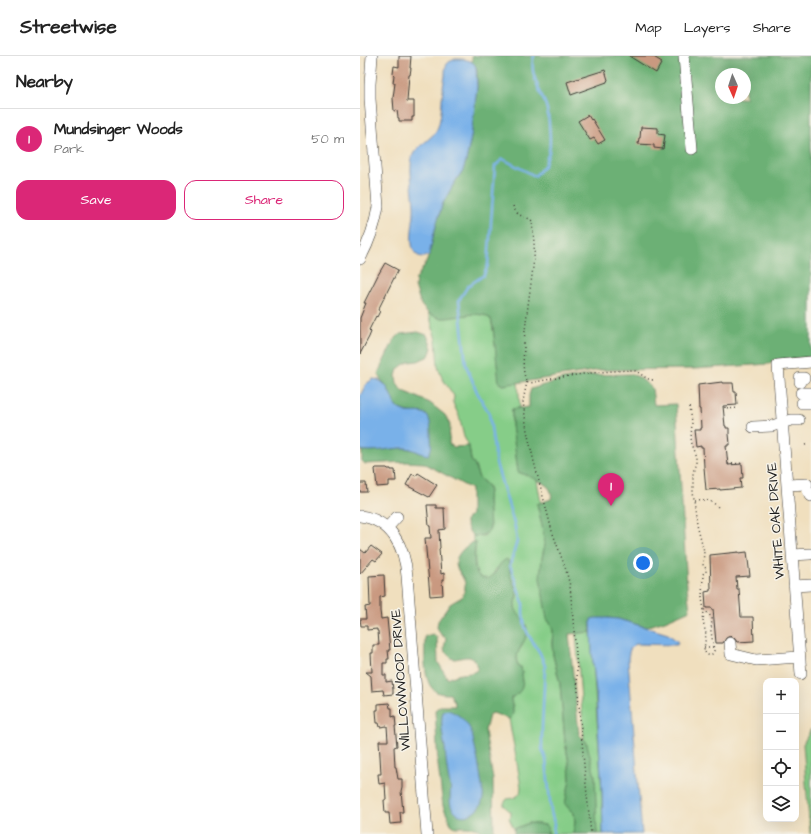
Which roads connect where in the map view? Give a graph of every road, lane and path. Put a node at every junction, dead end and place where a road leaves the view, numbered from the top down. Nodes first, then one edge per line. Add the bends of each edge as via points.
1 (372, 56) edge
2 (684, 56) edge
3 (692, 149) dead end
4 (513, 206) dead end
5 (364, 242) edge
6 (360, 259) edge
7 (811, 362) edge
8 (653, 380) dead end
9 (527, 382) junction
10 (690, 407) dead end
11 (725, 407) dead end
12 (739, 408) dead end
13 (799, 420) dead end
14 (782, 423) junction
15 (753, 427) dead end
16 (808, 444) dead end
17 (805, 445) dead end
18 (743, 463) dead end
19 (728, 464) dead end
20 (787, 485) junction
21 (809, 490) edge
22 (694, 500) junction
23 (718, 507) dead end
24 (360, 516) edge
25 (397, 517) dead end
26 (387, 528) junction
27 (810, 554) dead end
28 (792, 555) junction
29 (811, 585) edge
30 (794, 586) junction
31 (704, 610) junction
32 (730, 643) dead end
33 (704, 647) junction
34 (714, 647) junction
35 (799, 657) junction
36 (801, 674) dead end
37 (427, 834) edge
38 (591, 834) edge

1 - 5 street via 370,99 378,207 375,221
2 - 3 street
4 - 9 path via 518,215 532,221 533,231 534,256 523,359 524,378
5 - 6 street
7 - 14 street, WHITE OAK DRIVE via 778,365
8 - 9 path via 633,370
9 - 38 path via 523,401 527,431 552,531 570,586
10 - 22 path via 690,438 696,457 692,480
11 - 12 path
13 - 14 street
14 - 15 street
14 - 20 street, WHITE OAK DRIVE
16 - 17 path
18 - 19 path
20 - 21 street
20 - 28 street, WHITE OAK DRIVE
22 - 23 path via 706,500
22 - 31 path via 704,551 703,566 706,568 703,574
24 - 26 street, WILLOWWOOD DRIVE via 374,520
25 - 26 street
26 - 37 street, WILLOWWOOD DRIVE via 401,547 407,570
27 - 28 street
28 - 30 street, WHITE OAK DRIVE
29 - 30 street
30 - 35 street, WHITE OAK DRIVE
31 - 33 path
31 - 34 path via 712,619
32 - 35 street via 731,654 756,660
33 - 34 path
33 - 34 path via 704,652 710,655 714,653
35 - 36 street, WHITE OAK DRIVE

